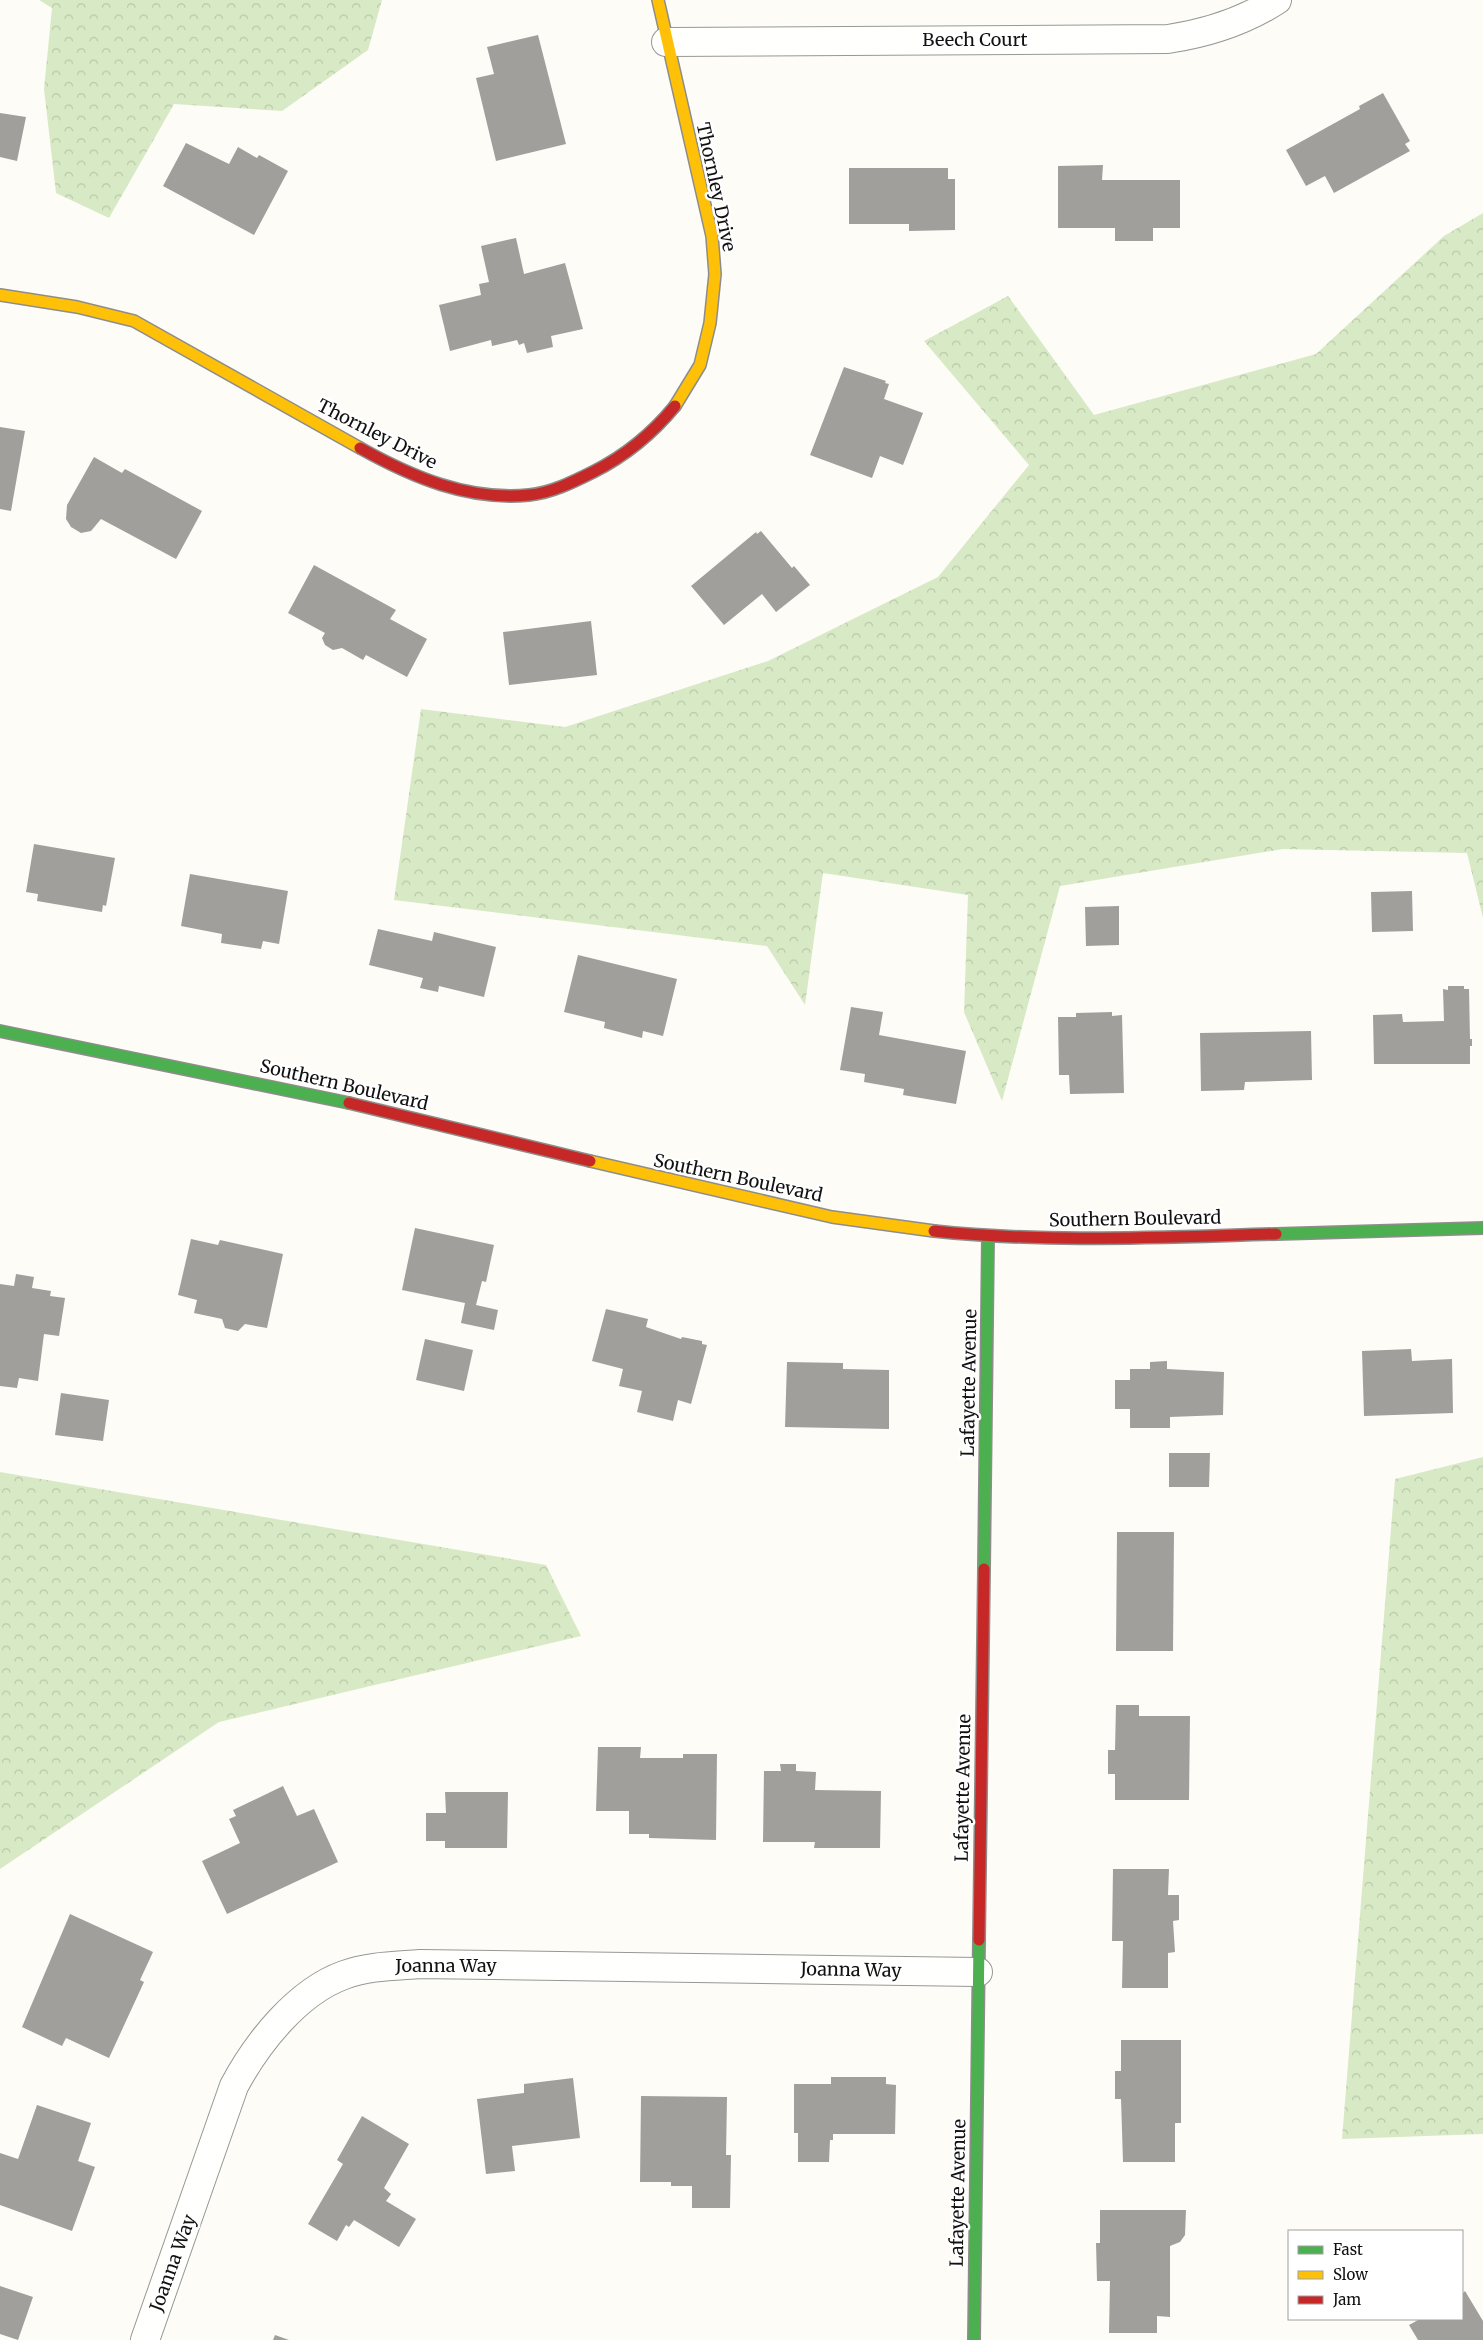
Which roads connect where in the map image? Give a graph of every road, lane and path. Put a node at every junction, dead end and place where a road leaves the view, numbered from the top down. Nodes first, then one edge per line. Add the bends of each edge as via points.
1 (658, 0) edge
2 (1277, 0) edge
3 (666, 42) junction
4 (0, 295) edge
5 (0, 1031) edge
6 (1483, 1228) edge
7 (988, 1237) junction
8 (978, 1972) junction
9 (145, 2340) edge
10 (974, 2340) edge

1 - 3 street, Thornley Drive
2 - 3 street, Beech Court via 1230,24 1204,33 1168,38
3 - 4 street, Thornley Drive via 712,236 715,274 710,323 700,365 674,407 644,440 609,464 567,485 530,495 490,495 444,486 391,465 134,321 77,306
5 - 7 street, Southern Boulevard via 345,1102 618,1170 813,1213
6 - 7 street, Southern Boulevard via 1108,1238
7 - 8 street, Lafayette Avenue
8 - 9 street, Joanna Way via 420,1964 383,1966 345,1974 314,1990 268,2035 234,2086
8 - 10 street, Lafayette Avenue

